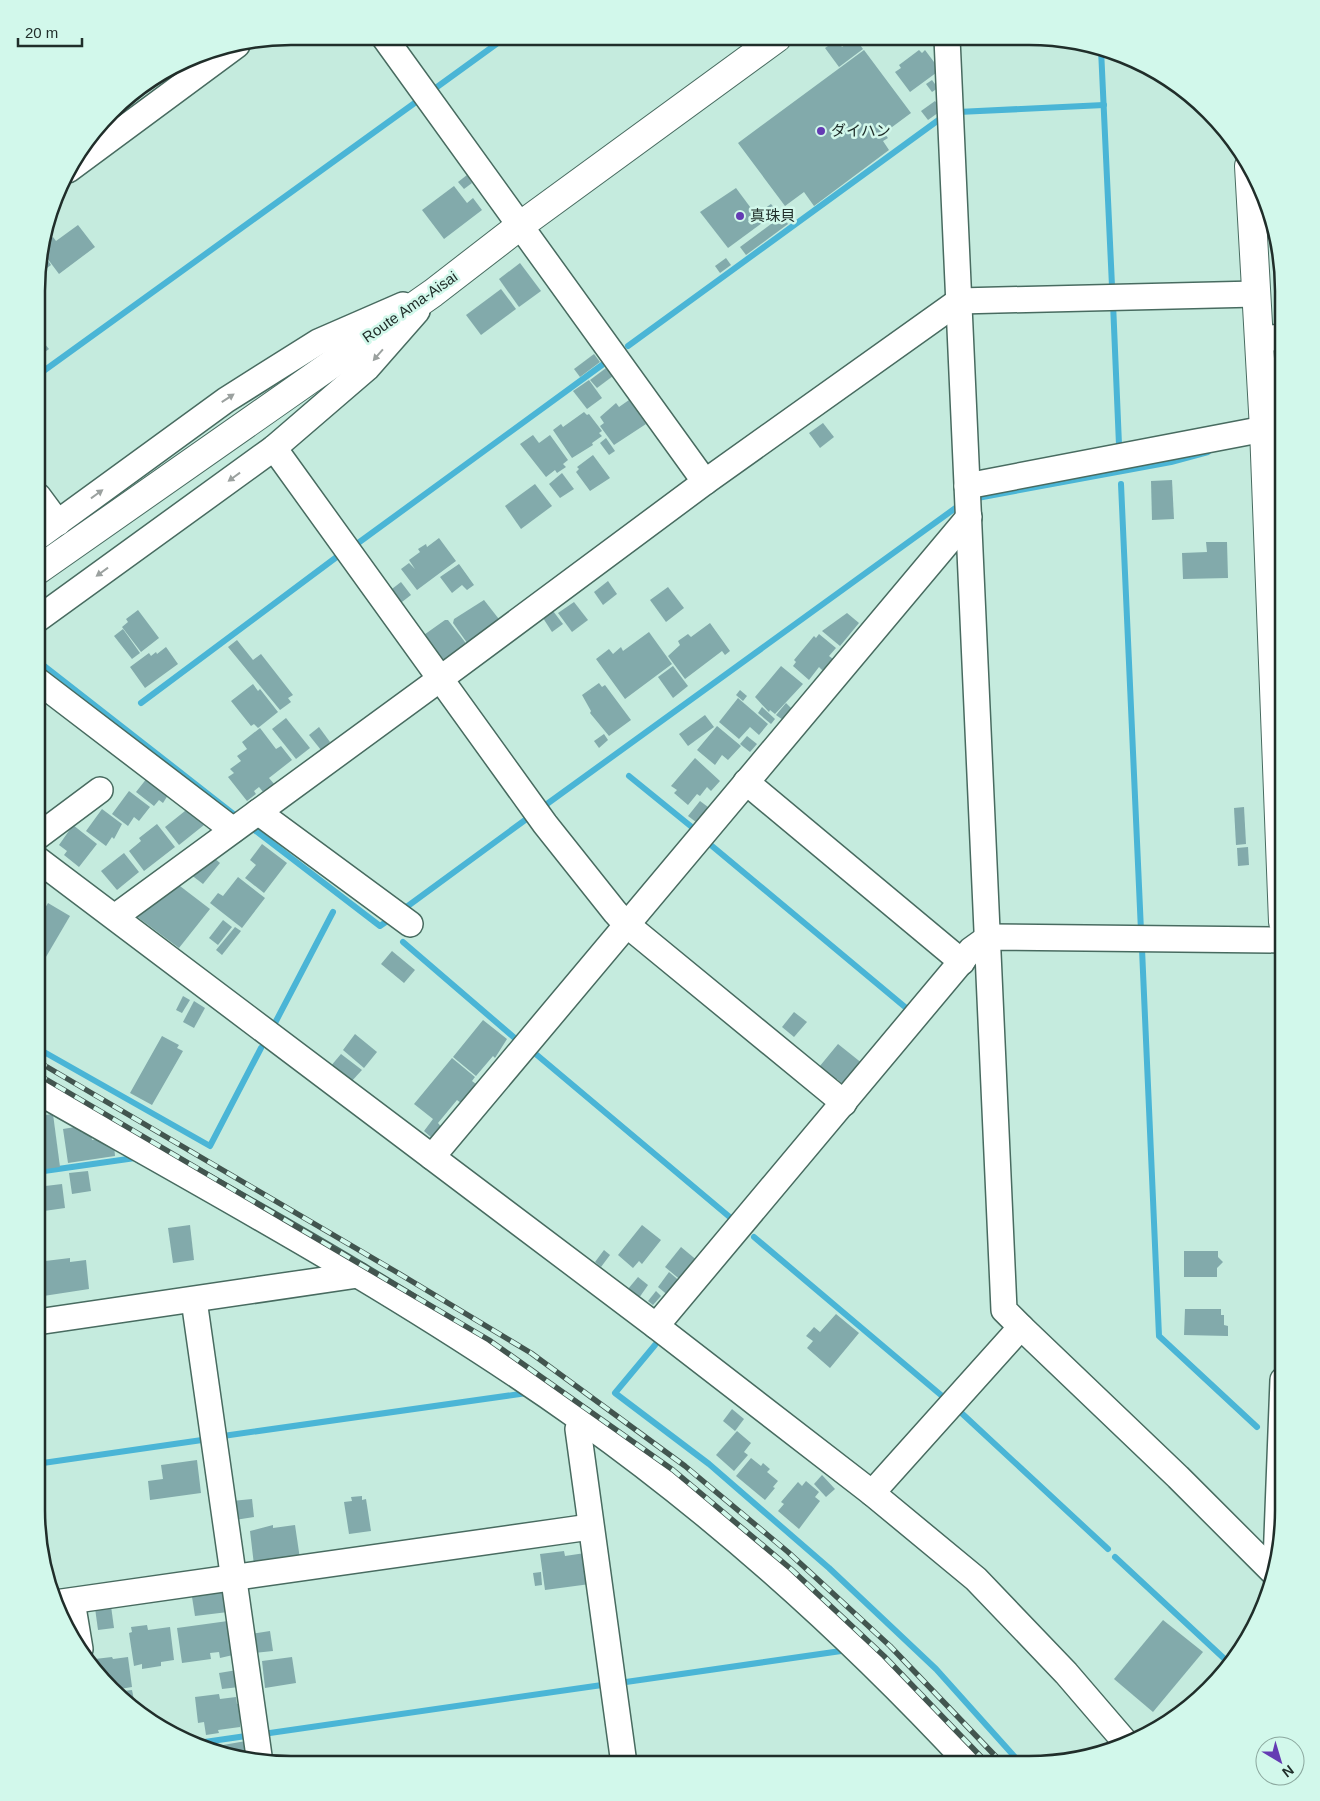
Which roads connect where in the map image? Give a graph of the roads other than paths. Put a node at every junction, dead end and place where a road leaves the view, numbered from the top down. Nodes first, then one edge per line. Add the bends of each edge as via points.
1 (391, 45) edge
2 (768, 45) edge
3 (948, 45) edge
4 (226, 53) edge
5 (83, 159) edge
6 (1250, 182) edge
7 (521, 225) junction
8 (433, 292) junction
9 (1256, 294) junction
10 (959, 301) junction
11 (1271, 338) edge
12 (1271, 445) edge
13 (274, 448) junction
14 (705, 482) junction
15 (967, 488) junction
16 (968, 517) junction
17 (48, 530) edge
18 (45, 565) edge
19 (1275, 595) edge
20 (45, 614) edge
21 (440, 679) junction
22 (45, 686) edge
23 (746, 782) junction
24 (100, 790) dead end
25 (246, 821) junction
26 (45, 832) edge
27 (45, 865) edge
28 (116, 916) junction
29 (400, 917) dead end
30 (626, 924) junction
31 (989, 937) junction
32 (1275, 940) edge
33 (962, 962) junction
34 (45, 1096) edge
35 (844, 1103) junction
36 (432, 1157) junction
37 (358, 1275) junction
38 (194, 1300) junction
39 (45, 1321) edge
40 (656, 1326) junction
41 (1021, 1327) junction
42 (580, 1419) junction
43 (872, 1493) junction
44 (590, 1527) junction
45 (1268, 1567) edge
46 (233, 1577) junction
47 (64, 1602) edge
48 (69, 1615) edge
49 (1122, 1738) edge
50 (259, 1754) edge
51 (623, 1756) edge
52 (962, 1756) edge

1 - 7 street
2 - 7 main road, Route Ama-Aisai
3 - 10 street
4 - 5 street
6 - 9 main road
7 - 8 main road, Route Ama-Aisai
7 - 14 street
8 -> 13 street via 367,368
17 -> 8 street via 226,400 318,342
8 - 18 main road, Route Ama-Aisai
9 - 10 street
9 - 11 main road
10 - 14 street
10 - 15 street
11 - 12 main road
12 - 15 street
12 - 19 main road
13 -> 20 street
13 - 21 street
14 - 21 street
15 - 16 street
16 - 23 street
16 - 31 street
21 - 25 street
21 - 30 street via 545,824
22 - 25 street
23 - 30 street
23 - 33 street
24 - 26 street
25 - 28 street
25 - 29 street
27 - 28 street
28 - 36 street
30 - 35 street
30 - 36 street
31 - 32 street
31 - 33 street via 971,950
31 - 41 street via 1004,1310
33 - 35 street
34 - 37 street
35 - 40 street
36 - 40 street
37 - 38 street
37 - 42 street via 469,1343
38 - 39 street
38 - 46 street
40 - 43 street
41 - 43 street
41 - 45 street
42 - 44 street via 578,1429
42 - 52 street via 752,1554 888,1678
43 - 49 street via 976,1579 1066,1673
44 - 46 street
44 - 51 street
46 - 47 street
46 - 50 street
47 - 48 street

